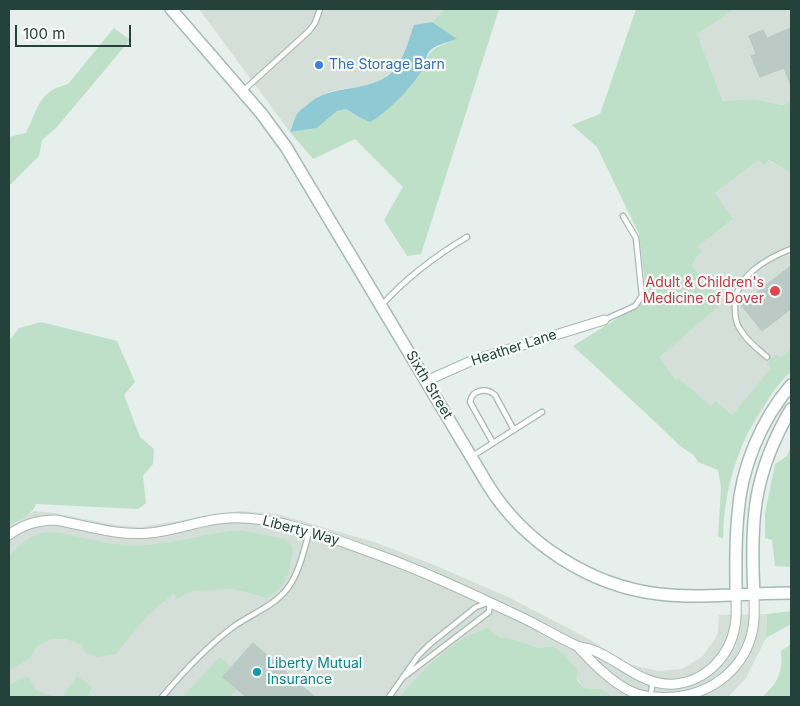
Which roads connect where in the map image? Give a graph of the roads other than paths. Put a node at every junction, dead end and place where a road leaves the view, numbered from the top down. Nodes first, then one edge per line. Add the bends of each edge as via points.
1 (171, 9) edge
2 (320, 9) edge
3 (242, 91) junction
4 (623, 216) dead end
5 (467, 237) dead end
6 (791, 249) edge
7 (382, 305) junction
8 (604, 320) joint
9 (767, 357) dead end
10 (426, 380) junction
11 (791, 385) edge
12 (791, 409) edge
13 (542, 412) dead end
14 (514, 430) junction
15 (493, 443) junction
16 (471, 457) junction
17 (309, 532) junction
18 (9, 535) edge
19 (791, 593) edge
20 (736, 594) junction
21 (754, 594) junction
22 (490, 602) junction
23 (577, 646) junction
24 (405, 676) junction
25 (653, 682) junction
26 (162, 697) edge
27 (389, 697) edge
28 (650, 697) edge

1 - 3 main road, Sixth Street
2 - 3 lane via 309,32
3 - 7 main road, Sixth Street via 286,147
4 - 8 lane via 636,238 642,296 635,306
5 - 7 lane
6 - 9 lane via 752,272 736,295 737,323 749,341
7 - 10 main road, Sixth Street
8 - 10 street, Heather Lane via 471,361
10 - 16 main road, Sixth Street
11 - 20 main road via 762,429 742,484 737,515
12 - 21 main road via 767,458 756,498 752,543
13 - 14 lane
14 - 15 lane
14 - 15 lane via 495,395 482,390 475,393 470,402
15 - 16 lane
16 - 20 main road, Sixth Street via 497,499 523,529 587,572 648,592
17 - 18 street, Liberty Way via 261,519 228,518 142,533 122,533 47,520 29,523
17 - 22 street, Liberty Way via 390,559
17 - 26 lane via 288,588 269,606 213,643
19 - 21 main road, Sixth Street
20 - 21 main road, Sixth Street
20 - 25 street, Liberty Way via 733,634 716,664 708,672 689,681
21 - 28 street, Liberty Way via 751,637 739,662 727,676 693,694
22 - 23 street, Liberty Way
22 - 24 lane via 476,607 430,644
22 - 24 lane via 488,612
23 - 25 street, Liberty Way via 594,651
23 - 28 street, Liberty Way via 622,687
24 - 27 lane
25 - 28 lane

